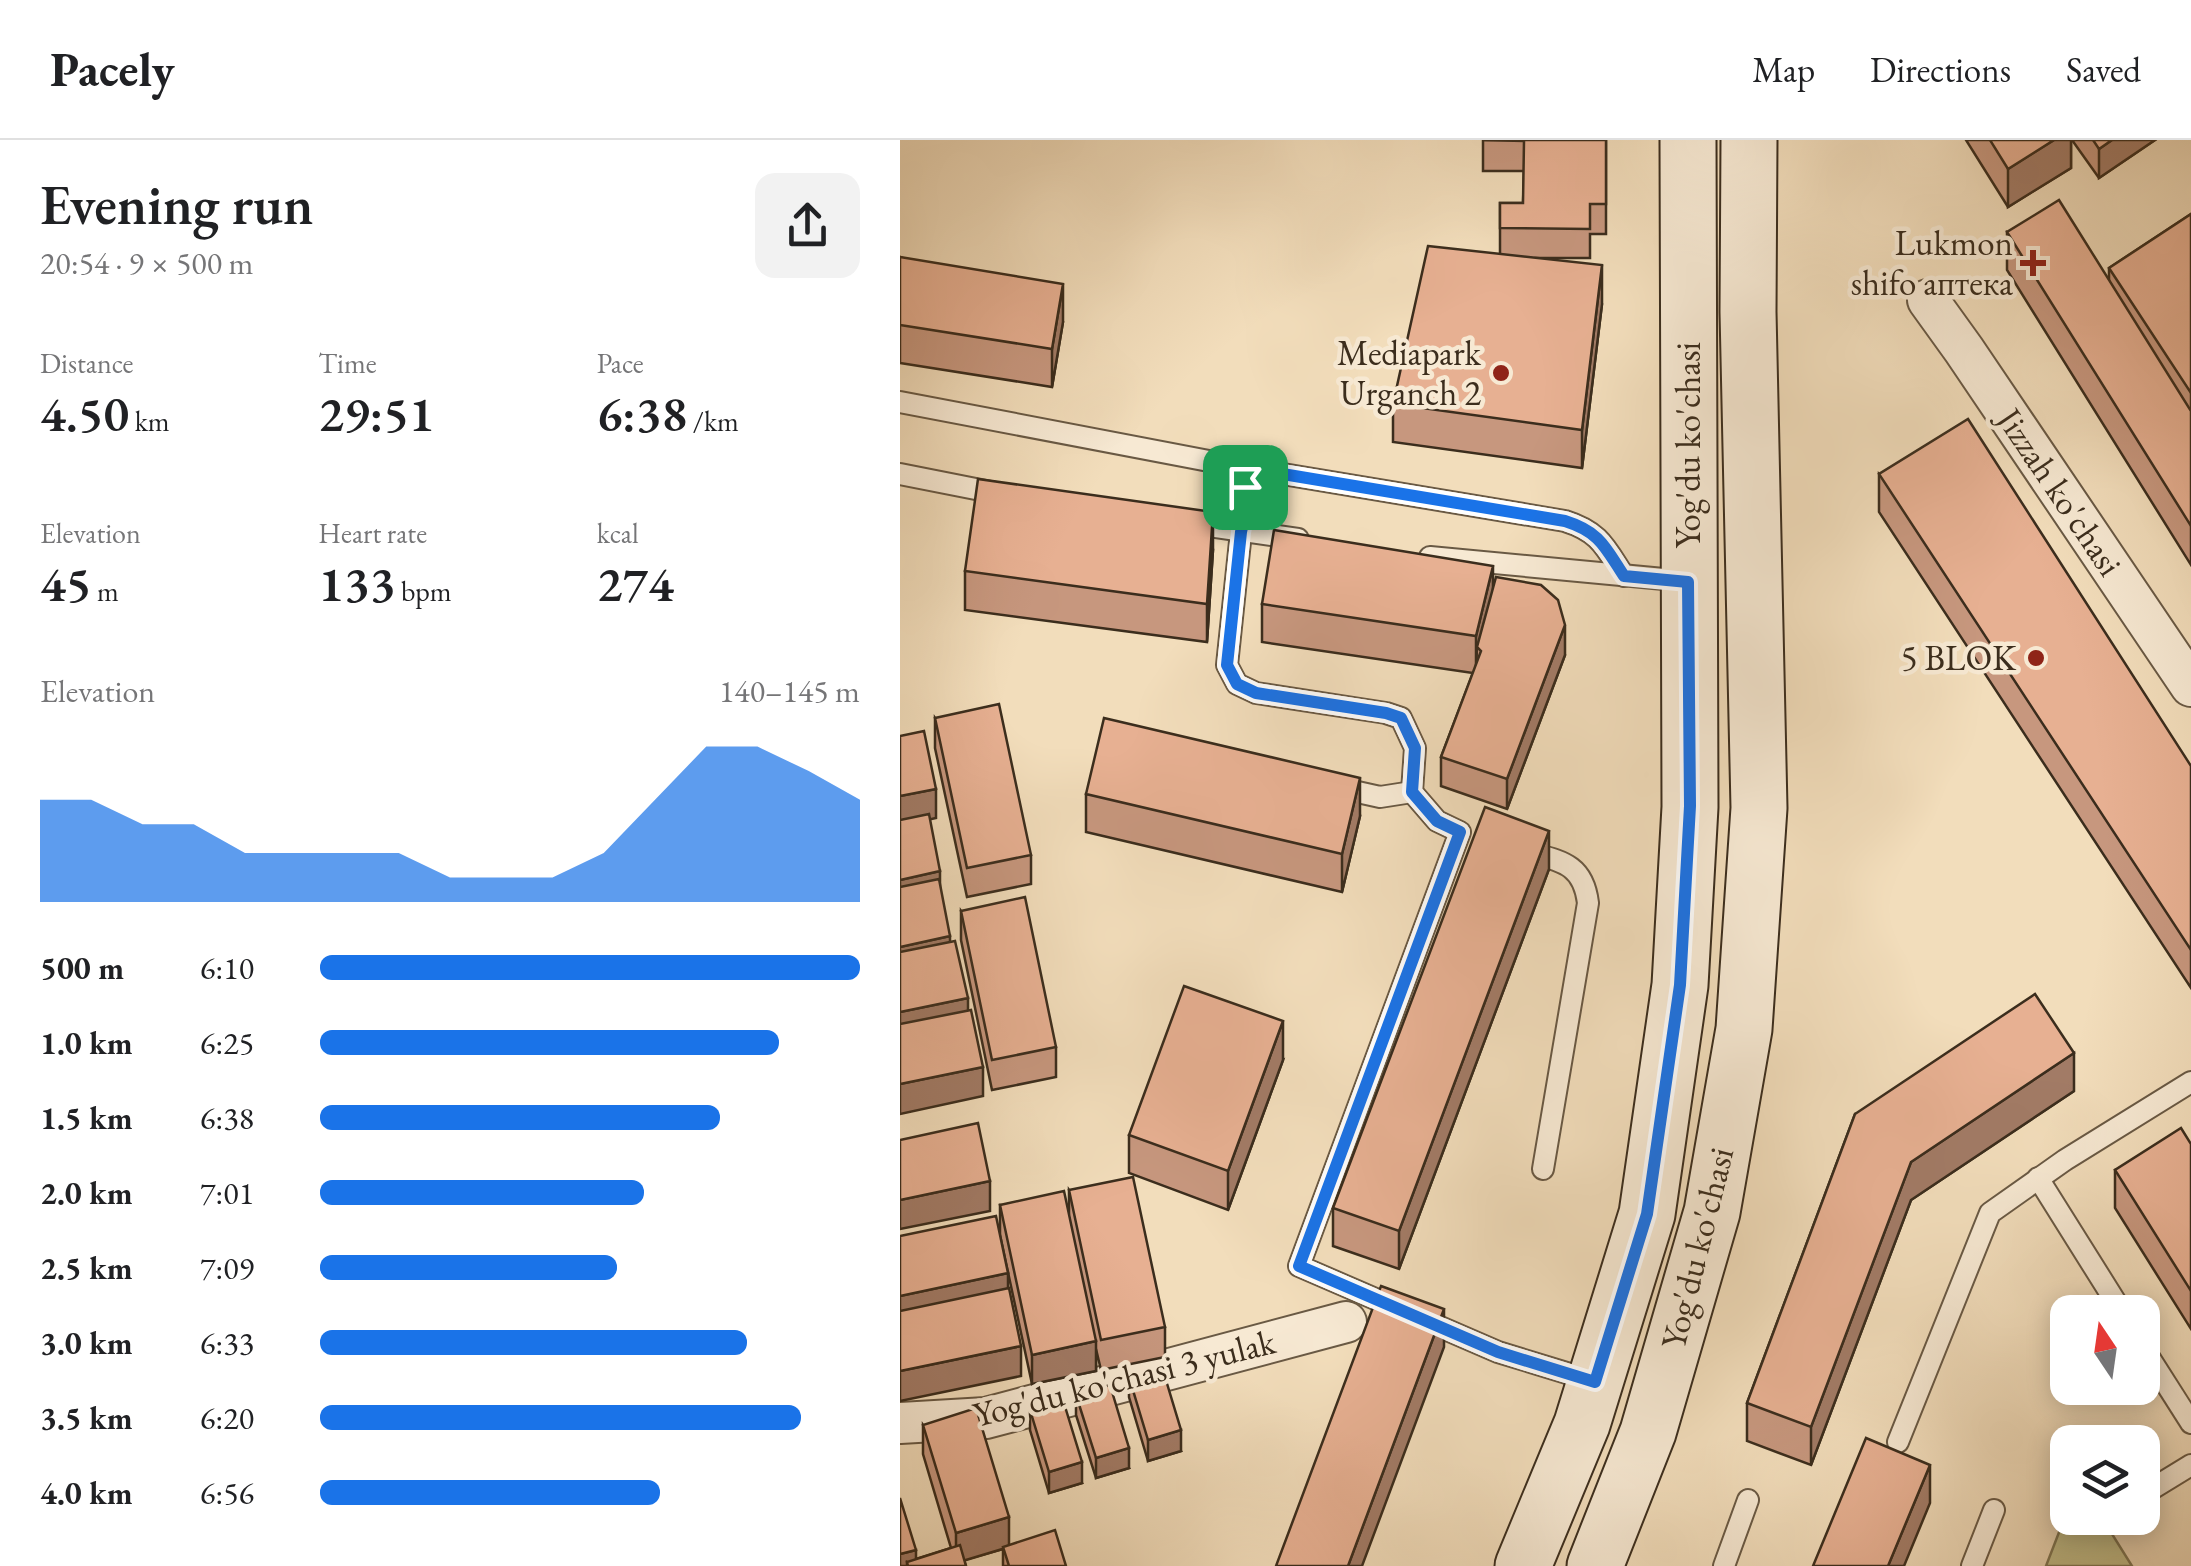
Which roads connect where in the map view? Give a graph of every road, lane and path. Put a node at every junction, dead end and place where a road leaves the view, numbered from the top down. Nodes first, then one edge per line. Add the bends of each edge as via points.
1 (1688, 140) edge
2 (1750, 140) edge
3 (1928, 300) dead end
4 (900, 402) edge
5 (1235, 466) junction
6 (900, 474) edge
7 (1015, 496) edge
8 (1166, 520) edge
9 (1241, 532) junction
10 (1318, 542) edge
11 (1414, 555) edge
12 (1624, 576) junction
13 (1688, 582) junction
14 (2191, 686) edge
15 (1324, 785) edge
16 (1412, 792) junction
17 (1478, 838) junction
18 (2191, 1082) edge
19 (1542, 1169) dead end
20 (2038, 1178) junction
21 (2111, 1295) edge
22 (1346, 1322) dead end
23 (2160, 1375) edge
24 (1595, 1382) junction
25 (900, 1422) edge
26 (2191, 1424) edge
27 (1898, 1442) dead end
28 (2191, 1465) edge
29 (2160, 1484) edge
30 (1748, 1500) dead end
31 (1994, 1510) dead end
32 (1522, 1566) edge
33 (1595, 1566) edge
34 (1724, 1566) edge
35 (1972, 1566) edge

1 - 13 main road, Yog'du ko'chasi
2 - 33 main road, Yog'du ko'chasi via 1759,808 1744,1029 1712,1212 1648,1432
3 - 14 street, Jizzah ko'chasi
4 - 5 lane
5 - 9 lane via 1245,487
5 - 12 lane via 1565,521 1602,542
6 - 7 lane
8 - 9 lane
9 - 10 lane
9 - 16 lane via 1227,665 1237,684 1401,718 1415,748
11 - 12 lane
12 - 13 lane
13 - 24 main road, Yog'du ko'chasi via 1690,806 1680,985 1647,1214
15 - 16 lane via 1380,796
16 - 17 lane via 1437,821
17 - 19 lane via 1568,864 1586,885
17 - 24 lane via 1299,1266 1498,1352
18 - 20 lane
20 - 21 lane
20 - 27 lane via 1990,1213
22 - 25 street, Yog'du ko'chasi 3 yulak via 986,1418
23 - 26 lane
24 - 32 main road, Yog'du ko'chasi
28 - 29 lane
30 - 34 lane
31 - 35 lane

